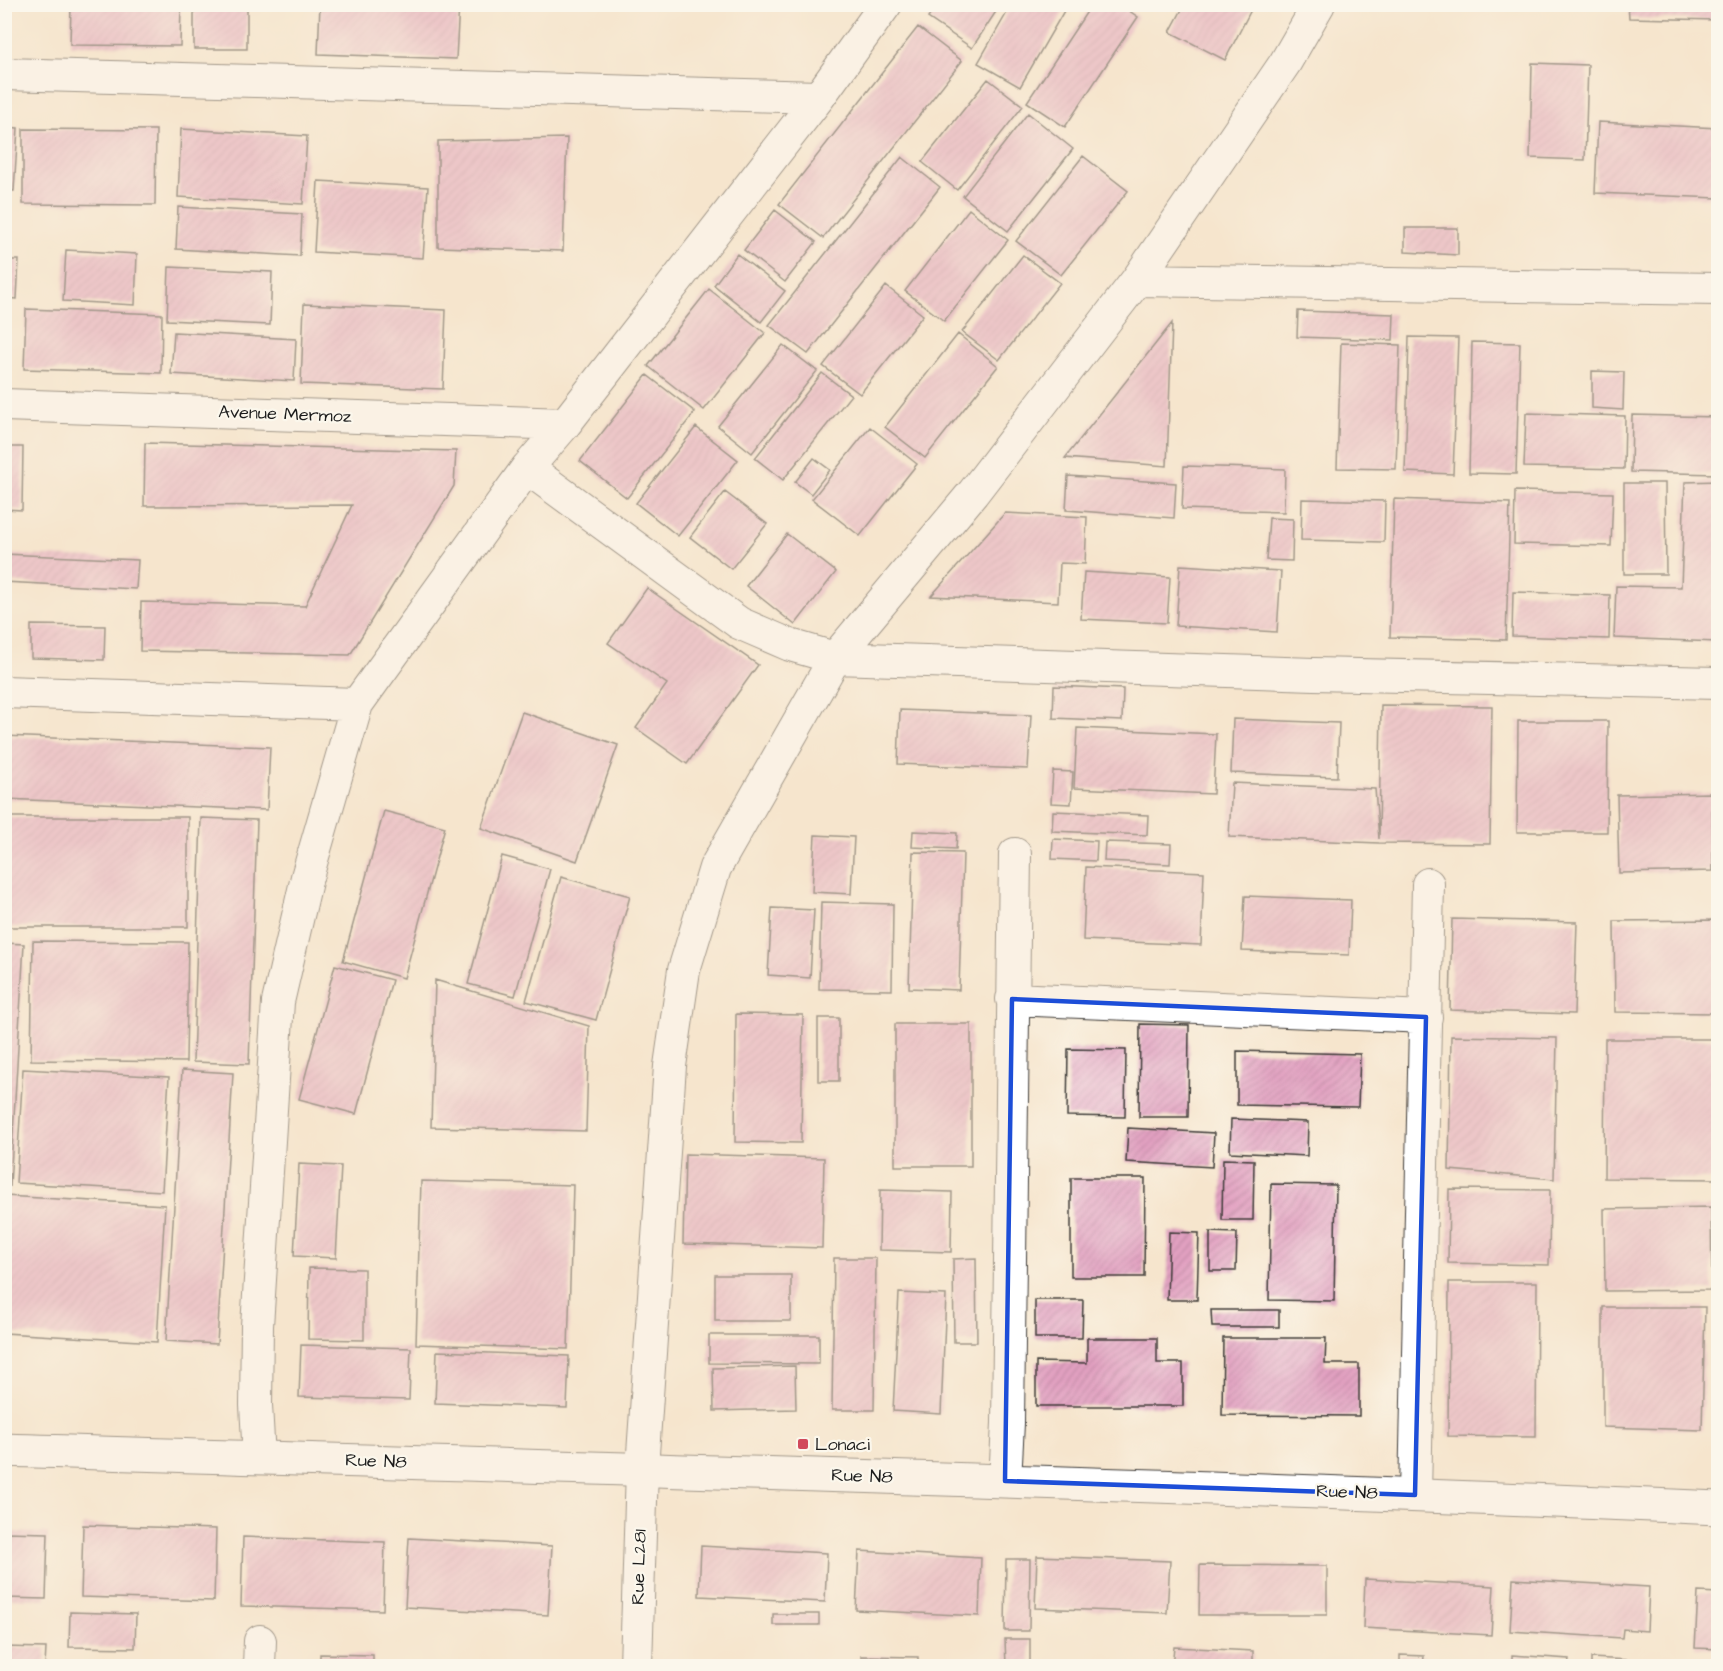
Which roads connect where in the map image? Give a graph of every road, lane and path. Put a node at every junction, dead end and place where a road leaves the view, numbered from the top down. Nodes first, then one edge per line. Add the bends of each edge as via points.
1 (886, 4) edge
2 (1319, 4) edge
3 (4, 74) edge
4 (819, 97) junction
5 (1137, 280) junction
6 (1719, 289) edge
7 (4, 405) edge
8 (566, 424) junction
9 (527, 468) junction
10 (835, 658) junction
11 (1719, 683) edge
12 (4, 692) edge
13 (357, 704) junction
14 (1015, 854) dead end
15 (1428, 884) dead end
16 (1012, 999) junction
17 (1426, 1017) junction
18 (4, 1450) edge
19 (259, 1458) junction
20 (642, 1468) junction
21 (1005, 1481) junction
22 (1415, 1495) junction
23 (1719, 1508) edge
24 (636, 1666) edge

1 - 4 street
2 - 5 street, Rue L281 via 1285,63
3 - 4 street
4 - 8 street
5 - 6 street
5 - 10 street, Rue L281 via 973,493
7 - 8 street, Avenue Mermoz
8 - 9 street
9 - 10 street via 739,623 790,645
9 - 13 street
10 - 11 street
10 - 20 street, Rue L281 via 715,868 684,970 670,1066
12 - 13 street
13 - 19 street via 307,877 278,1002 257,1326
14 - 16 street
15 - 17 street
16 - 17 street
16 - 21 street
17 - 22 street
18 - 19 street, Rue N8
19 - 20 street, Rue N8
20 - 21 street, Rue N8
20 - 24 street, Rue L281
21 - 22 street, Rue N8
22 - 23 street, Rue N8

